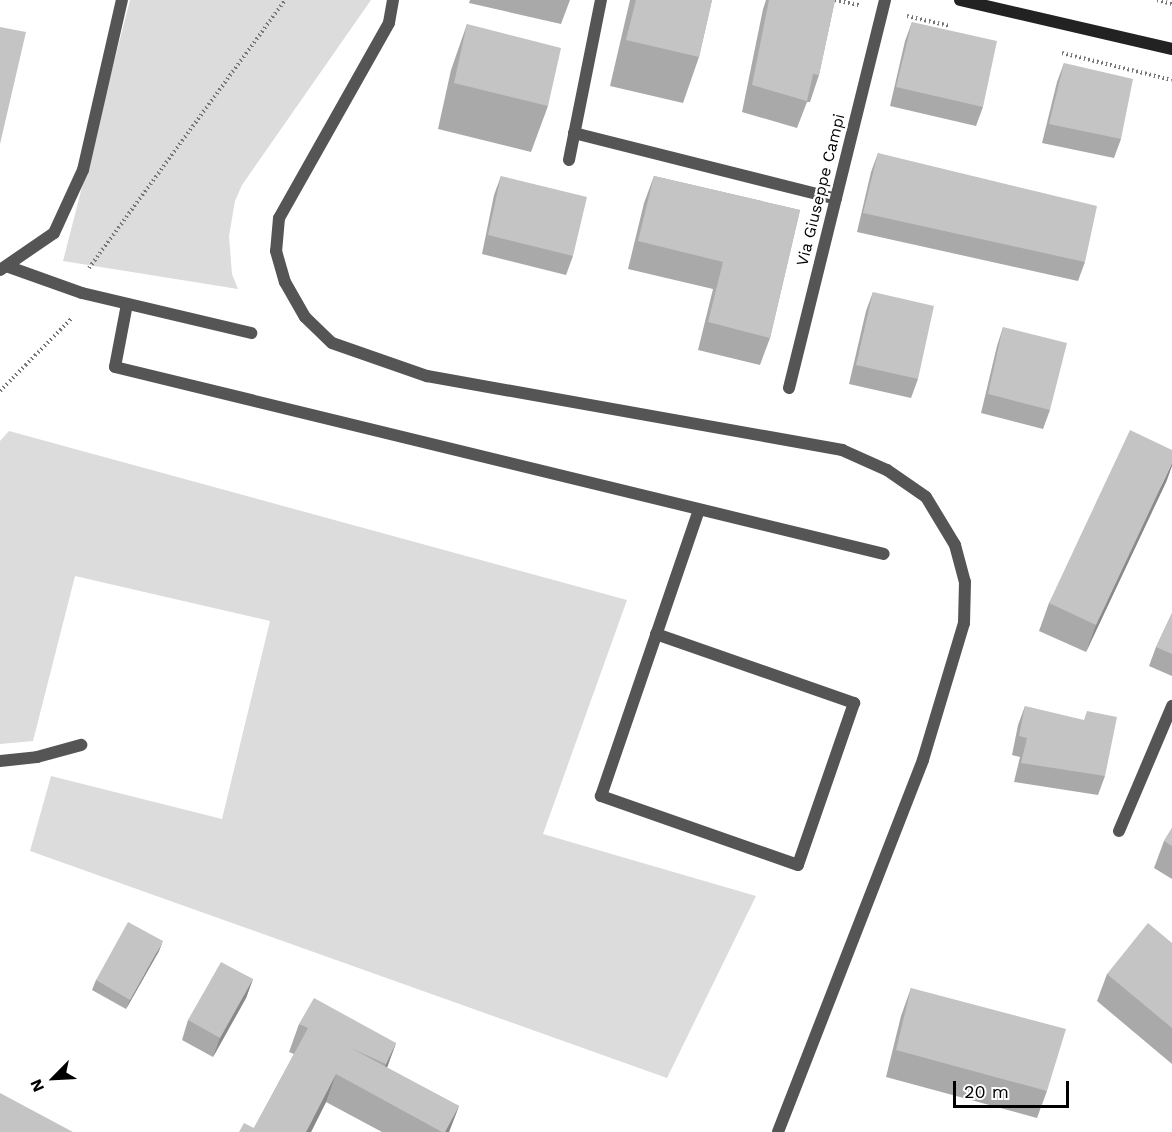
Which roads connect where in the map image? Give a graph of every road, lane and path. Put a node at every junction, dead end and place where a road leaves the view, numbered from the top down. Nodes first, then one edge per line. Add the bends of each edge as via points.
1 (122, 0) edge
2 (285, 0) edge
3 (393, 0) edge
4 (601, 0) edge
5 (885, 0) edge
6 (960, 0) edge
7 (1157, 0) edge
8 (1172, 3) edge
9 (1172, 49) edge
10 (574, 133) junction
11 (569, 160) dead end
12 (836, 199) junction
13 (4, 269) edge
14 (82, 293) junction
15 (127, 304) junction
16 (251, 333) dead end
17 (789, 388) dead end
18 (0, 391) edge
19 (699, 510) junction
20 (884, 554) dead end
21 (656, 634) junction
22 (1172, 706) edge
23 (81, 745) dead end
24 (0, 761) edge
25 (1119, 831) dead end
26 (778, 1132) edge

1 - 13 street via 83,170 54,233
2 - 14 path via 90,265
3 - 26 street via 389,23 279,218 276,251 285,282 305,318 332,343 427,376 842,450 887,470 926,497 955,545 965,582 964,623 937,715
4 - 10 street
5 - 12 street, Via Giuseppe Campi
6 - 9 street
7 - 8 path
10 - 11 street
10 - 12 street
12 - 17 street, Via Giuseppe Campi
13 - 14 street
14 - 15 street
14 - 18 path via 72,319
15 - 16 street
15 - 19 street via 116,367
19 - 20 street
19 - 21 street
21 - 21 street via 854,703 798,865 601,796
22 - 25 street
23 - 24 street via 37,757

